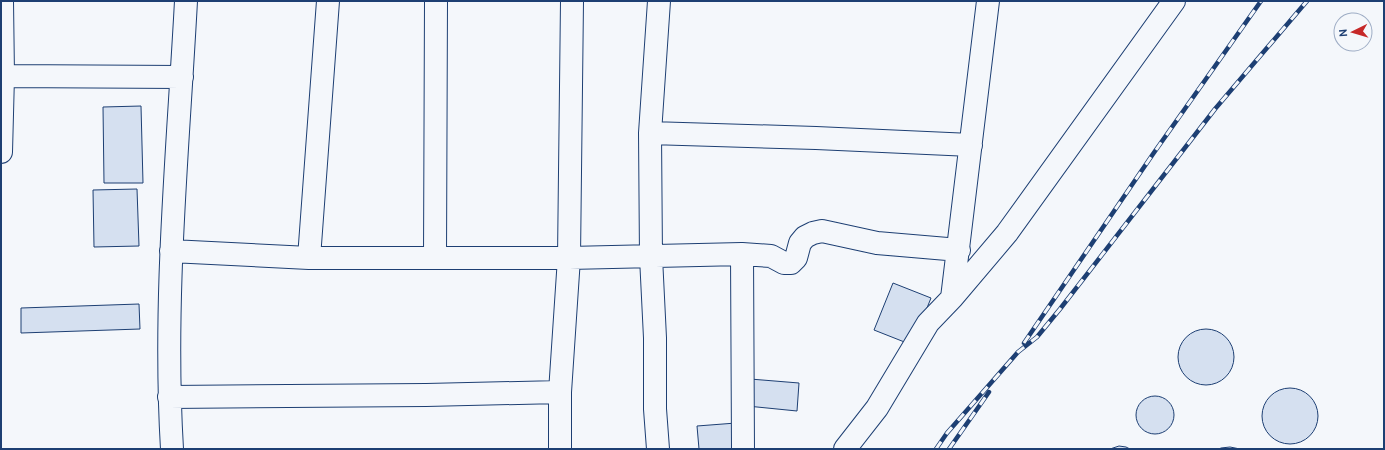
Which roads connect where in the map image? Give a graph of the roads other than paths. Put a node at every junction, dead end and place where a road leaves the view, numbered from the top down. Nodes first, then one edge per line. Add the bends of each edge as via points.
1 (2, 1) edge
2 (186, 1) edge
3 (328, 1) edge
4 (436, 1) edge
5 (572, 1) edge
6 (659, 1) edge
7 (988, 1) edge
8 (1174, 1) edge
9 (3, 76) junction
10 (182, 77) junction
11 (650, 133) junction
12 (971, 145) junction
13 (1, 152) edge
14 (959, 250) junction
15 (171, 251) junction
16 (742, 254) junction
17 (651, 257) junction
18 (309, 258) junction
19 (435, 258) junction
20 (570, 258) junction
21 (952, 298) junction
22 (560, 392) junction
23 (169, 397) junction
24 (172, 449) edge
25 (560, 449) edge
26 (658, 449) edge
27 (743, 449) edge
28 (845, 449) edge

1 - 9 street
2 - 10 street
3 - 18 street
4 - 19 street
5 - 20 street
6 - 11 street
7 - 12 street
8 - 21 street via 1007,234
9 - 10 street
9 - 13 street
10 - 15 street
11 - 12 street
11 - 17 street
12 - 14 street
14 - 16 street via 877,243 822,231 805,237 800,243 796,258 791,262 784,263 771,256
14 - 21 street
15 - 18 street
15 - 23 street
16 - 17 street
16 - 27 street
17 - 20 street
17 - 26 street
18 - 19 street
19 - 20 street
20 - 22 street
21 - 28 street via 928,324 877,408
22 - 23 street
22 - 25 street
23 - 24 street

